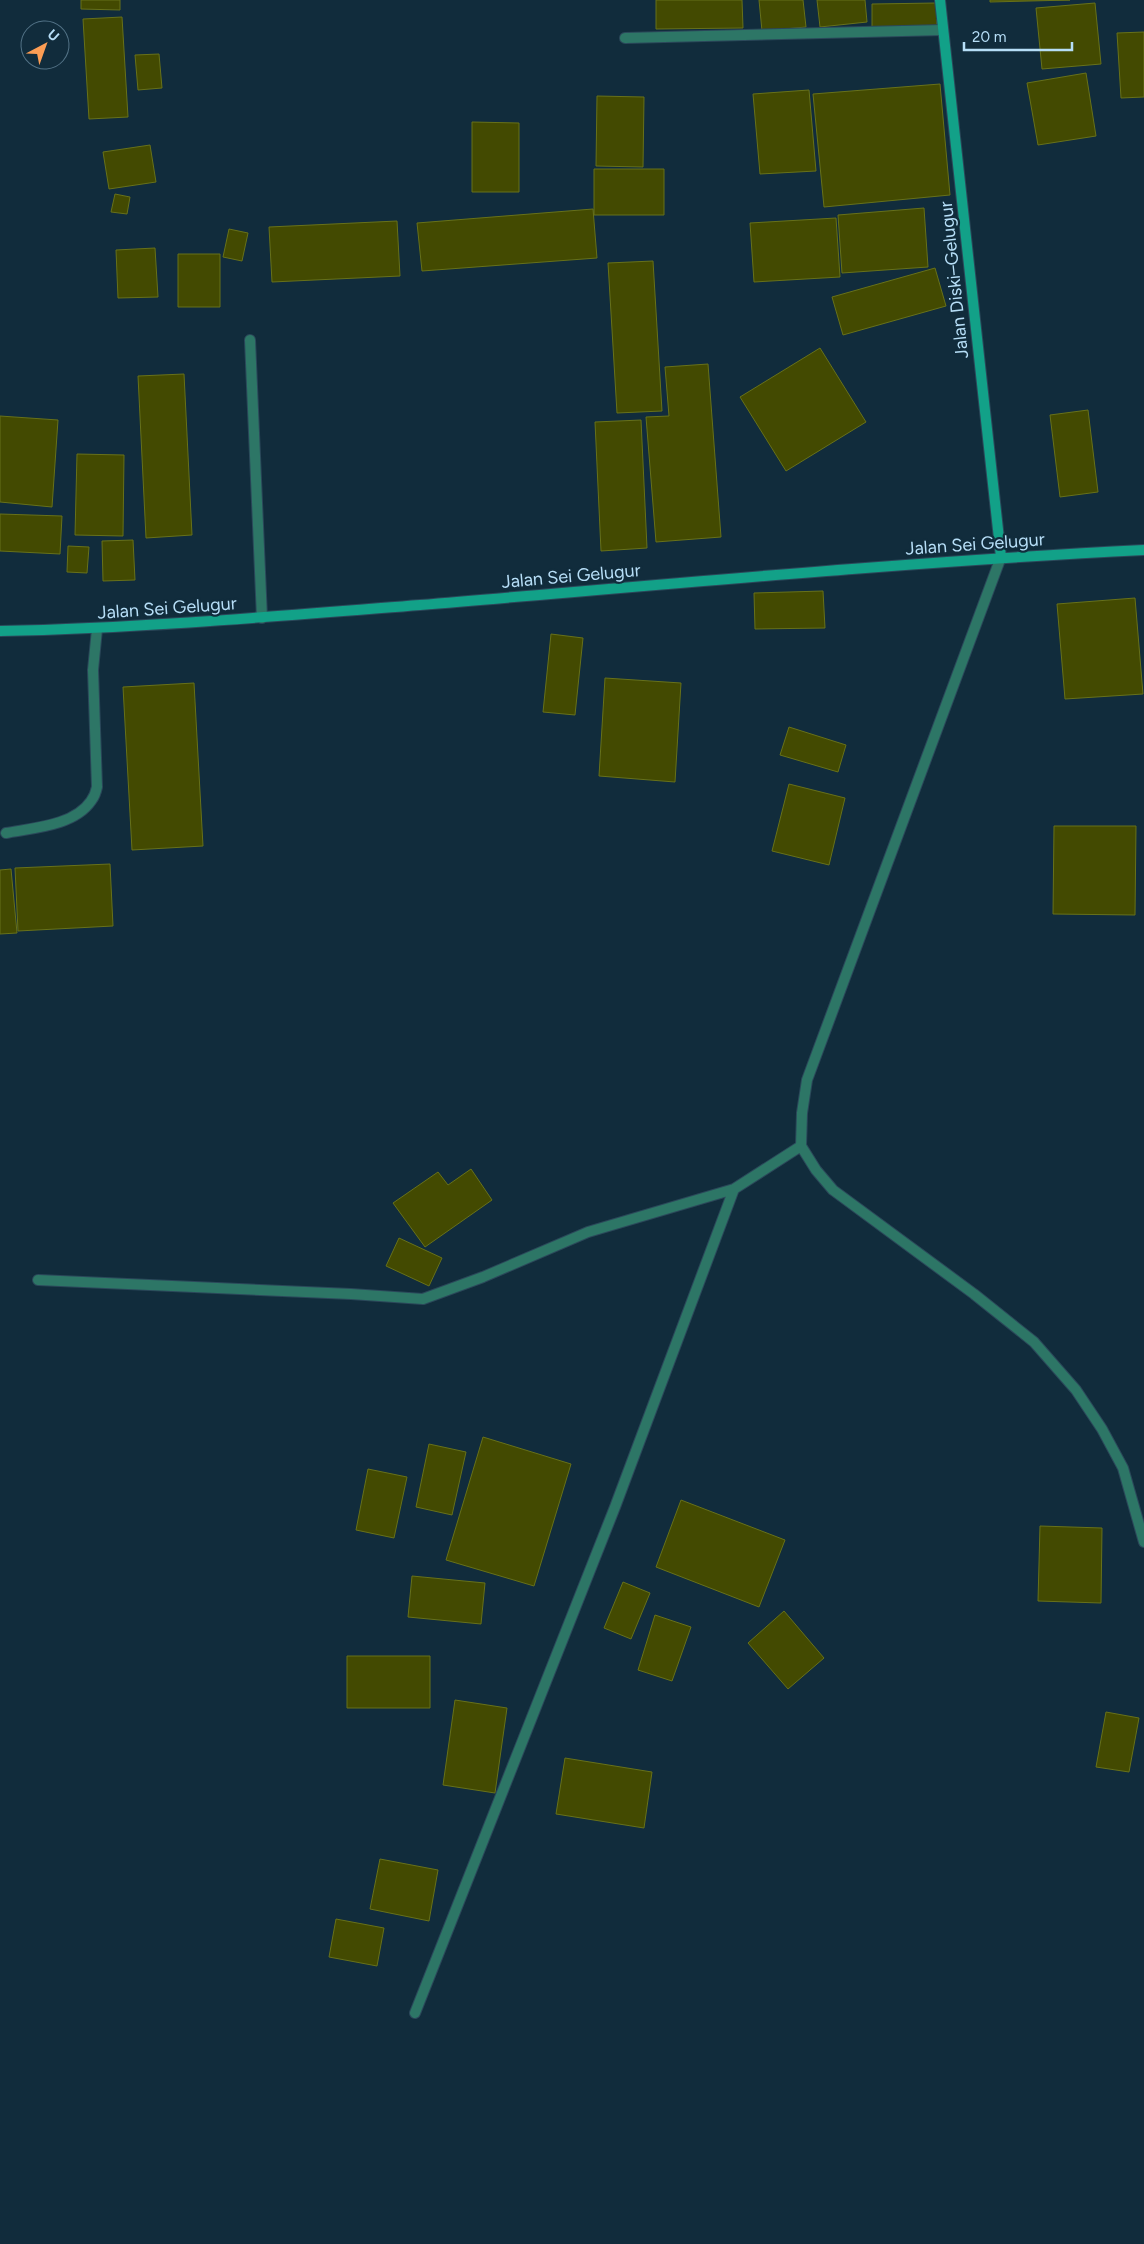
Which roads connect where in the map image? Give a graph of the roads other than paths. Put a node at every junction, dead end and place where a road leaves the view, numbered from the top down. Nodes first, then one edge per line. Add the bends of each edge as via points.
1 (940, 0) edge
2 (943, 30) junction
3 (625, 38) dead end
4 (250, 340) dead end
5 (1144, 550) edge
6 (1001, 557) junction
7 (262, 618) junction
8 (97, 629) junction
9 (0, 630) edge
10 (6, 833) dead end
11 (801, 1146) junction
12 (734, 1189) junction
13 (38, 1280) dead end
14 (1144, 1542) edge
15 (415, 2013) dead end

1 - 2 main road, Jalan Diski–Gelugur
2 - 3 street
2 - 6 main road, Jalan Diski–Gelugur
4 - 7 street
5 - 6 main road, Jalan Sei Gelugur
6 - 7 main road, Jalan Sei Gelugur
6 - 11 street via 807,1080
7 - 8 main road, Jalan Sei Gelugur
8 - 9 main road, Jalan Sei Gelugur
8 - 10 street via 93,670 98,787 82,811 65,820
11 - 12 street
11 - 14 street via 833,1190 1034,1342 1076,1390 1124,1468
12 - 13 street via 588,1232 423,1299
12 - 15 street via 615,1507

